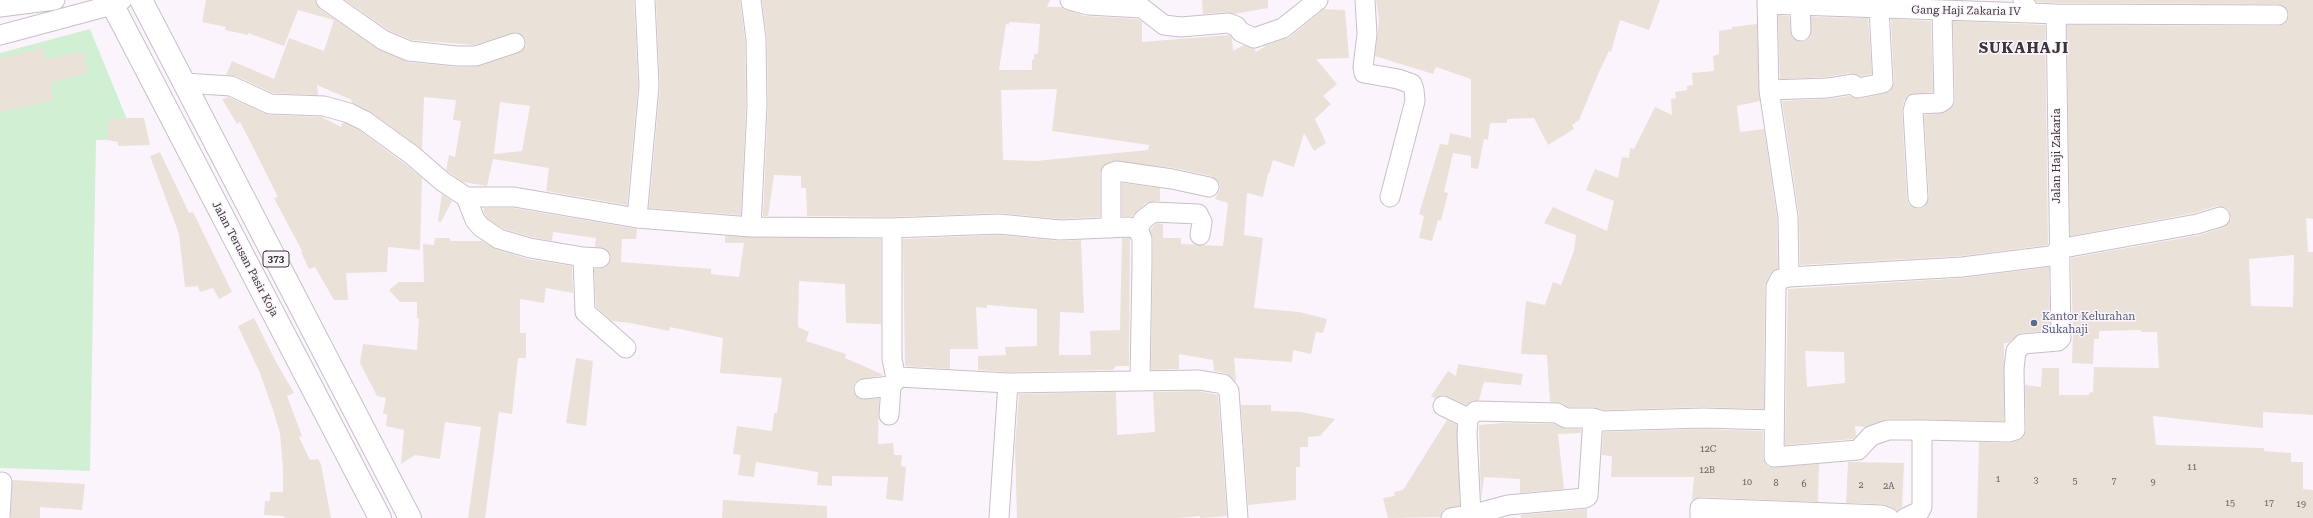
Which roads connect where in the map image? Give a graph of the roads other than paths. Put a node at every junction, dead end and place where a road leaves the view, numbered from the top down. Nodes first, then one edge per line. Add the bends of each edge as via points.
1 (55, 0) edge
2 (141, 0) edge
3 (326, 0) edge
4 (645, 0) edge
5 (751, 0) edge
6 (1070, 0) edge
7 (1318, 0) edge
8 (1365, 0) edge
9 (109, 2) edge
10 (1767, 2) edge
11 (1800, 6) junction
12 (2026, 6) edge
13 (0, 7) edge
14 (1879, 9) junction
15 (1942, 11) junction
16 (2056, 14) junction
17 (2278, 15) dead end
18 (1801, 32) dead end
19 (0, 35) edge
20 (514, 43) dead end
21 (184, 83) junction
22 (1769, 90) junction
23 (1209, 187) dead end
24 (466, 197) junction
25 (1390, 197) dead end
26 (1918, 198) dead end
27 (2220, 217) dead end
28 (637, 218) junction
29 (751, 226) junction
30 (892, 228) junction
31 (1111, 228) junction
32 (1138, 229) junction
33 (1200, 235) dead end
34 (2058, 252) junction
35 (1789, 277) junction
36 (626, 348) dead end
37 (895, 382) junction
38 (1140, 382) junction
39 (1008, 383) junction
40 (864, 389) dead end
41 (1443, 406) dead end
42 (889, 415) dead end
43 (1468, 418) junction
44 (1593, 418) junction
45 (1774, 420) junction
46 (1922, 430) junction
47 (2, 482) dead end
48 (1471, 517) edge
49 (0, 518) edge
50 (380, 518) edge
51 (410, 518) edge
52 (998, 518) edge
53 (1238, 518) edge
54 (1451, 518) edge
55 (1700, 518) edge
56 (1890, 518) edge
57 (1905, 518) edge

1 - 13 street
2 - 21 main road, 373
3 - 20 street via 383,40 409,50 476,56
4 - 28 street via 649,86
5 - 29 street via 756,39 757,106
6 - 7 street via 1088,5 1142,8 1164,25 1181,27 1228,23 1254,38 1282,28
8 - 25 street via 1367,34 1362,71 1364,74 1398,79 1412,84 1414,90 1415,101
9 - 19 street
9 - 50 main road, Jalan Terusan Pasir Koja / 373
10 - 11 street, Gang Haji Zakaria IV
10 - 22 street
11 - 14 street, Gang Haji Zakaria IV
11 - 18 street
12 - 15 street, Gang Haji Zakaria IV
12 - 16 street
14 - 15 street, Gang Haji Zakaria IV
14 - 22 street via 1883,83 1858,88 1852,84 1828,88
15 - 26 street via 1944,100 1940,103 1915,104 1913,111
16 - 17 street
16 - 34 street, Jalan Haji Zakaria
21 - 24 street via 231,86 270,104 324,106 349,113 412,155 442,182
21 - 51 main road, 373
22 - 35 street via 1788,217
23 - 31 street via 1116,171 1111,173
24 - 28 street via 514,198
24 - 36 street via 475,220 499,239 530,248 592,258 585,312
27 - 34 street
28 - 29 street
29 - 30 street
30 - 31 street via 999,224 1060,230
30 - 37 street via 892,359
31 - 32 street
32 - 33 street via 1143,220 1153,212 1198,214 1202,222
32 - 38 street via 1142,239
34 - 35 street via 1962,267
34 - 46 street, Jalan Haji Zakaria via 2061,338 2058,341 2023,344 2016,351 2015,430
35 - 45 street via 1780,279 1776,287
37 - 39 street
37 - 40 street
37 - 42 street
38 - 39 street
38 - 53 street via 1199,380 1221,384 1227,388
39 - 52 street
41 - 43 street
43 - 44 street via 1476,411 1482,410 1557,413 1566,418
43 - 48 street
44 - 45 street via 1602,421 1704,418
44 - 48 street via 1588,496 1508,506
45 - 46 street via 1774,457 1858,450 1872,436 1888,430
46 - 57 street via 1922,507 1920,511
47 - 49 street
48 - 54 street
55 - 56 street via 1700,508 1881,515

